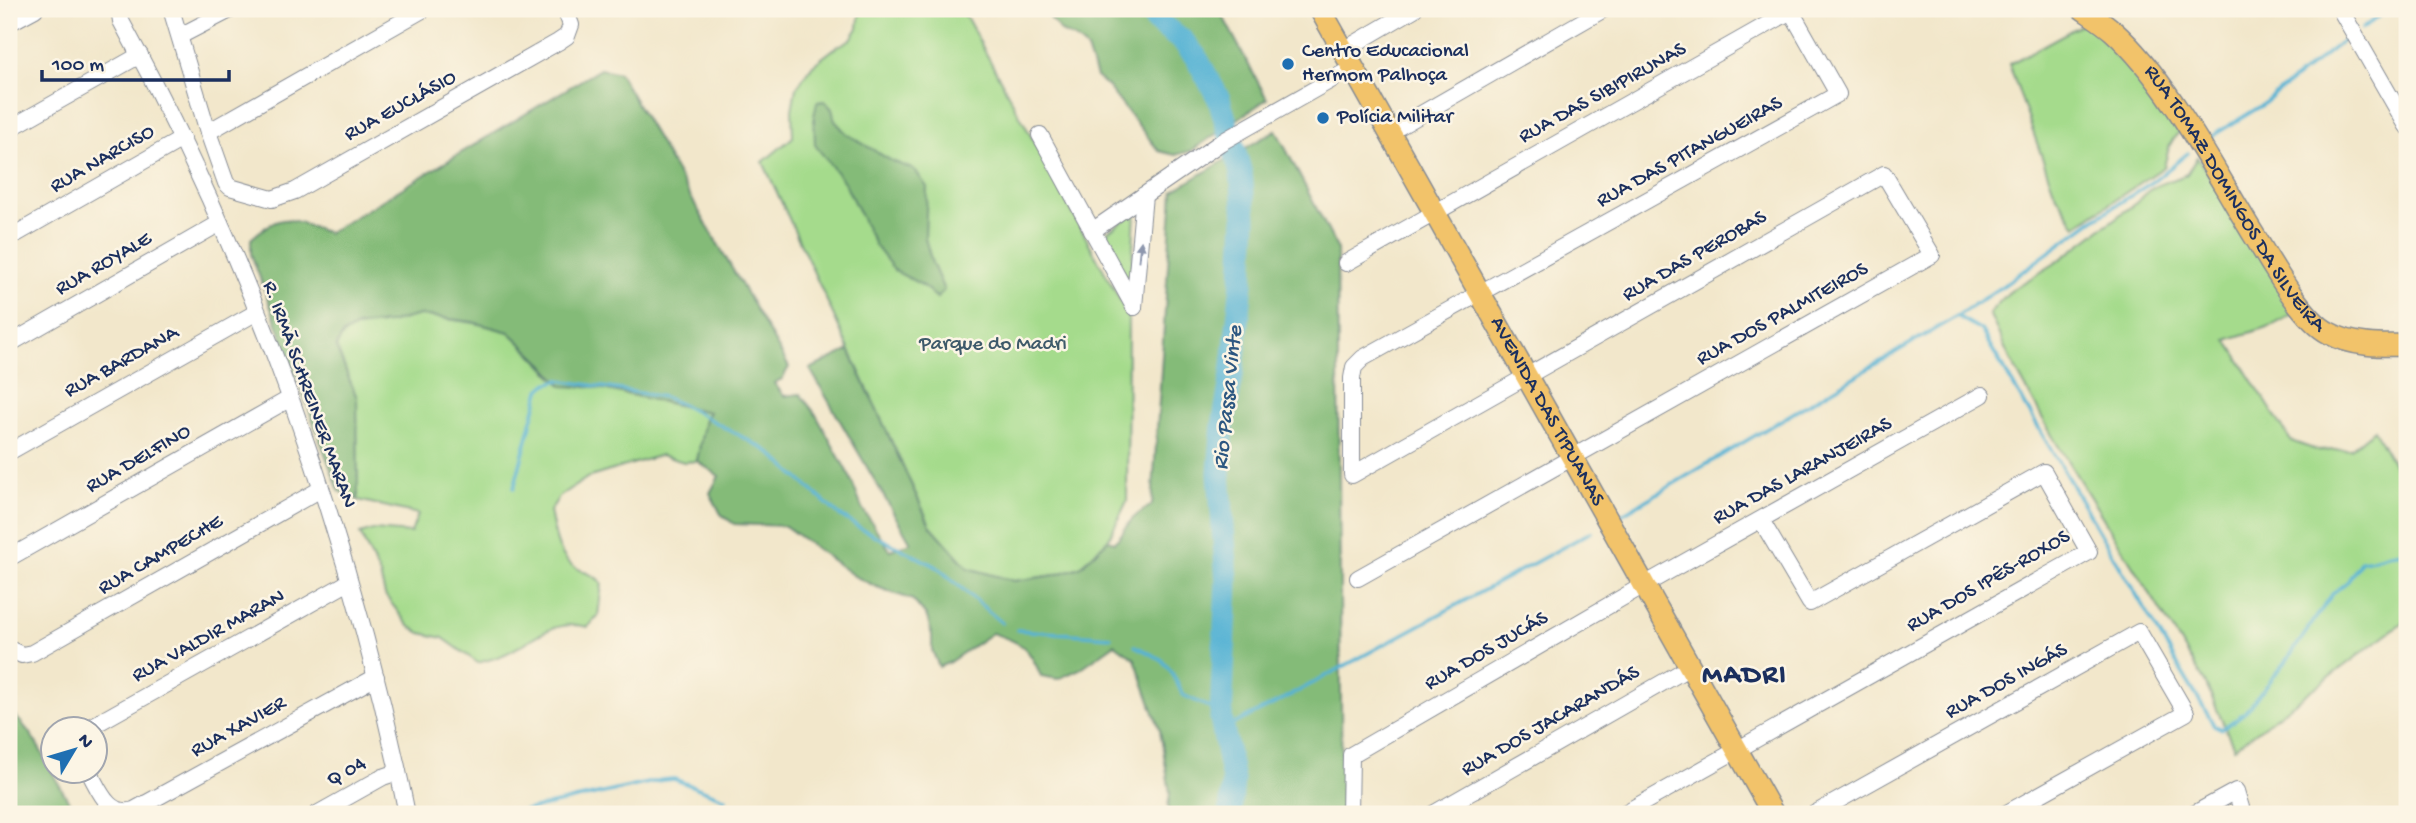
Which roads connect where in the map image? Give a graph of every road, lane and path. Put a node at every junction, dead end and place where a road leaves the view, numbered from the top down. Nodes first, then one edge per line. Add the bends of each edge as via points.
1 (35, 9) edge
2 (119, 9) edge
3 (171, 9) edge
4 (232, 9) edge
5 (424, 9) edge
6 (565, 9) edge
7 (1321, 9) edge
8 (1414, 9) edge
9 (1604, 9) edge
10 (2083, 9) edge
11 (2340, 9) edge
12 (1791, 12) joint
13 (9, 23) edge
14 (180, 37) junction
15 (140, 55) junction
16 (1349, 58) junction
17 (2407, 126) edge
18 (9, 129) edge
19 (208, 132) junction
20 (1390, 132) junction
21 (1040, 135) dead end
22 (182, 139) junction
23 (1884, 174) joint
24 (1144, 195) junction
25 (1435, 212) junction
26 (220, 223) junction
27 (1092, 231) junction
28 (9, 238) edge
29 (1346, 263) dead end
30 (1480, 294) junction
31 (257, 312) junction
32 (9, 344) edge
33 (2407, 345) edge
34 (1526, 376) junction
35 (1982, 396) dead end
36 (289, 398) junction
37 (9, 452) edge
38 (1573, 457) junction
39 (321, 489) junction
40 (1760, 520) junction
41 (9, 558) edge
42 (1358, 578) dead end
43 (349, 582) junction
44 (1644, 585) junction
45 (15, 652) edge
46 (1690, 667) junction
47 (376, 677) junction
48 (108, 718) edge
49 (1737, 749) junction
50 (398, 772) junction
51 (96, 784) edge
52 (317, 814) edge
53 (407, 814) edge
54 (1350, 814) edge
55 (1433, 814) edge
56 (1623, 814) edge
57 (1773, 814) edge
58 (1814, 814) edge
59 (2005, 814) edge
60 (2194, 814) edge
61 (2243, 814) edge

1 - 13 street
2 - 15 street, R. IRMÃ SCHREINER MARAN
3 - 14 street
4 - 14 street
5 - 19 street
6 - 19 street, RUA EUCLÁSIO via 571,25 567,36 558,42 295,191 272,199 226,183
7 - 16 main road, AVENIDA DAS TIPUANAS
8 - 16 street
9 - 20 street
10 - 33 main road, RUA TOMAZ DOMINGOS DA SILVEIRA via 2113,31 2154,78 2282,280 2318,325 2328,333 2361,343
11 - 17 street
12 - 25 street, RUA DAS SIBIPIRUNAS
12 - 30 street, RUA DAS PITANGUEIRAS via 1838,94
14 - 19 street
15 - 18 street
15 - 22 street, R. IRMÃ SCHREINER MARAN
16 - 20 main road, AVENIDA DAS TIPUANAS
16 - 24 street
20 - 25 main road, AVENIDA DAS TIPUANAS
21 - 27 street
22 - 26 street, R. IRMÃ SCHREINER MARAN
22 - 28 street, RUA NARCISO
23 - 34 street, RUA DAS PEROBAS
23 - 38 street, RUA DOS PALMITEIROS via 1932,255
24 - 27 street
27 -> 24 street via 1134,307
25 - 29 street, RUA DAS SIBIPIRUNAS
25 - 30 main road, AVENIDA DAS TIPUANAS
26 - 31 street, R. IRMÃ SCHREINER MARAN
26 - 32 street, RUA ROYALE
30 - 34 main road, AVENIDA DAS TIPUANAS
30 - 34 street, RUA DAS PEROBAS via 1354,367 1352,475
31 - 36 street, R. IRMÃ SCHREINER MARAN
31 - 37 street, RUA BARDANA
34 - 38 main road, AVENIDA DAS TIPUANAS
35 - 40 street, RUA DAS LARANJEIRAS
36 - 39 street, R. IRMÃ SCHREINER MARAN
36 - 41 street, RUA DELFINO
38 - 42 street
38 - 44 main road, AVENIDA DAS TIPUANAS
39 - 43 street, R. IRMÃ SCHREINER MARAN
39 - 45 street, RUA CAMPECHE via 32,653
40 - 44 street, RUA DAS LARANJEIRAS
40 - 49 street, RUA DOS IPÊS-ROXOS via 1810,603 2044,472 2089,552
43 - 47 street, R. IRMÃ SCHREINER MARAN
43 - 48 street, RUA VALDIR MARAN
44 - 46 main road, AVENIDA DAS TIPUANAS
44 - 54 street, RUA DOS JUCÁS via 1351,755
46 - 49 main road, AVENIDA DAS TIPUANAS
46 - 55 street, RUA DOS JACARANDÁS
47 - 50 street, R. IRMÃ SCHREINER MARAN
47 - 51 street, RUA XAVIER via 134,810 121,812 109,806
49 - 56 street
49 - 57 main road, AVENIDA DAS TIPUANAS
50 - 52 street, Q 04
50 - 53 street, R. IRMÃ SCHREINER MARAN
58 - 59 street, RUA DOS INGÁS via 2138,632 2186,713
60 - 61 street via 2235,791

